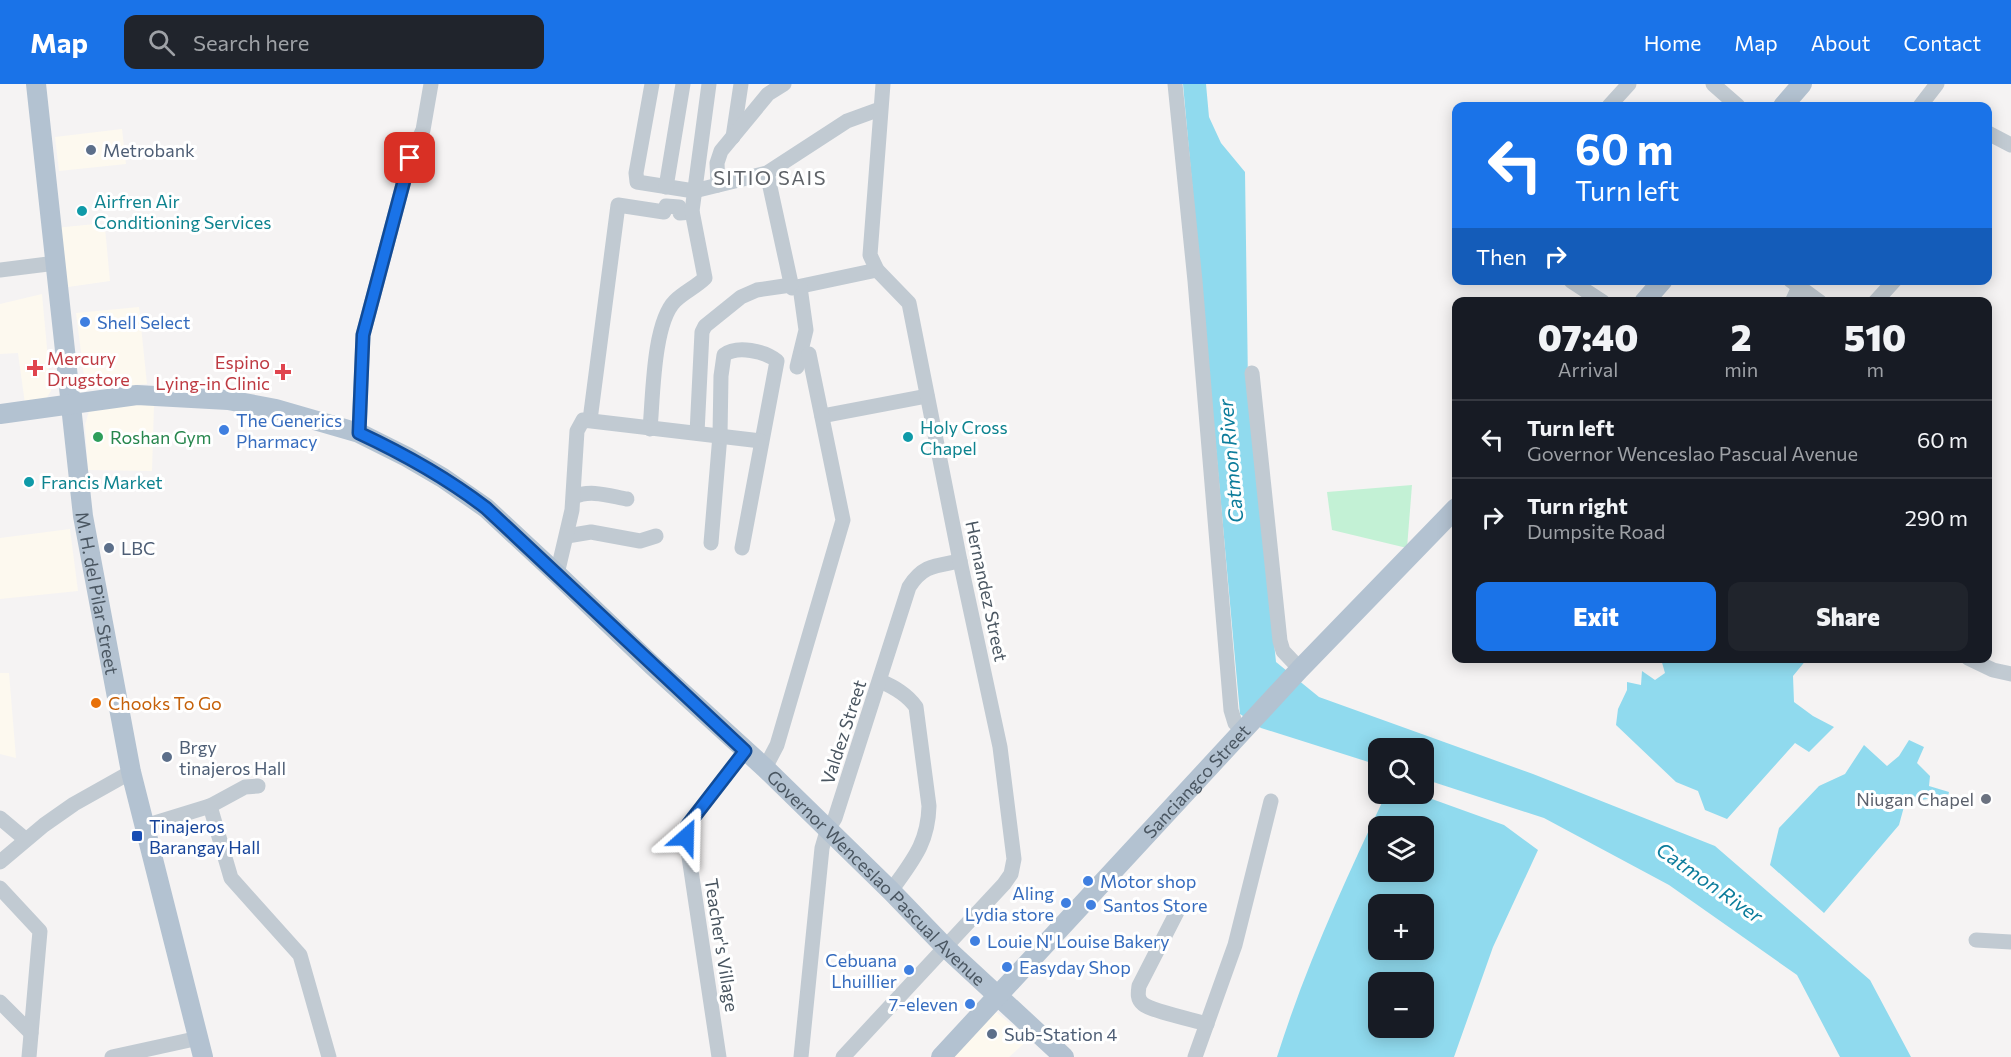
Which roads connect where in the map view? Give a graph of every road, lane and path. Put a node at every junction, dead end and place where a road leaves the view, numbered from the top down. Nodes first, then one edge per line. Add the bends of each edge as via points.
1 (36, 84) edge
2 (431, 84) edge
3 (652, 84) edge
4 (683, 84) edge
5 (710, 84) edge
6 (741, 84) edge
7 (784, 84) edge
8 (883, 84) edge
9 (1175, 84) edge
10 (1629, 84) edge
11 (1713, 84) edge
12 (1802, 84) edge
13 (1612, 102) edge
14 (1733, 102) edge
15 (1786, 102) edge
16 (880, 109) junction
17 (1992, 135) edge
18 (733, 137) junction
19 (2011, 145) edge
20 (767, 173) junction
21 (718, 185) junction
22 (666, 187) junction
23 (694, 192) junction
24 (692, 212) junction
25 (56, 263) junction
26 (0, 270) edge
27 (877, 270) junction
28 (1577, 285) edge
29 (1659, 285) edge
30 (1800, 285) edge
31 (1890, 285) edge
32 (795, 286) junction
33 (1595, 297) edge
34 (1648, 297) edge
35 (1814, 297) edge
36 (1880, 297) edge
37 (809, 354) dead end
38 (797, 368) dead end
39 (1252, 373) dead end
40 (927, 396) junction
41 (72, 403) junction
42 (0, 414) edge
43 (822, 416) junction
44 (590, 420) junction
45 (650, 429) junction
46 (359, 433) junction
47 (697, 433) junction
48 (720, 435) junction
49 (761, 441) junction
50 (574, 497) junction
51 (627, 499) dead end
52 (1452, 512) edge
53 (567, 536) junction
54 (656, 536) dead end
55 (711, 543) dead end
56 (742, 548) dead end
57 (960, 561) junction
58 (557, 574) junction
59 (1978, 663) edge
60 (1297, 672) junction
61 (2011, 674) edge
62 (880, 681) junction
63 (1248, 726) junction
64 (745, 751) junction
65 (765, 768) junction
66 (131, 772) junction
67 (258, 786) dead end
68 (1270, 801) dead end
69 (210, 806) junction
70 (0, 818) edge
71 (145, 826) junction
72 (827, 831) junction
73 (25, 839) junction
74 (0, 862) edge
75 (0, 888) edge
76 (891, 891) junction
77 (1178, 910) dead end
78 (1976, 940) dead end
79 (2011, 942) edge
80 (946, 948) junction
81 (998, 997) junction
82 (0, 1002) edge
83 (1207, 1024) junction
84 (31, 1033) junction
85 (199, 1038) junction
86 (29, 1057) edge
87 (112, 1057) edge
88 (203, 1057) edge
89 (329, 1057) edge
90 (719, 1057) edge
91 (801, 1057) edge
92 (843, 1057) edge
93 (941, 1057) edge
94 (1064, 1057) edge
95 (1194, 1057) edge

1 - 25 main road, M. H. del Pilar Street
2 - 46 street via 423,130 410,158 363,335
3 - 22 street via 636,177 637,182
4 - 22 street
5 - 23 street
6 - 18 street
7 - 18 street via 768,94
8 - 16 street
9 - 63 street via 1231,710 1235,723
10 - 13 street
11 - 14 street
12 - 15 main road
16 - 20 street via 847,121
16 - 27 street via 870,255
17 - 19 street
18 - 21 street via 717,163
20 - 21 street
20 - 32 street
21 - 23 street
22 - 23 street
23 - 24 street
24 - 44 street via 680,213 679,207 666,206 664,212 618,205
24 - 45 street via 705,278 676,300 662,328
25 - 26 street
25 - 41 main road, M. H. del Pilar Street
27 - 32 street
27 - 40 street, Hernandez Street via 909,303
28 - 33 street
29 - 34 main road
30 - 35 street
31 - 36 street
32 - 38 street via 806,330
32 - 47 street via 757,290 741,297 705,326
37 - 43 street
39 - 60 street via 1280,641
40 - 43 street
40 - 57 street, Hernandez Street
41 - 42 main road, Governor Wenceslao Pascual Avenue
41 - 46 main road, Governor Wenceslao Pascual Avenue via 137,395 228,400
41 - 66 main road, M. H. del Pilar Street via 83,516
43 - 65 street via 843,520 777,744
44 - 45 street
44 - 50 street via 582,420 577,431
45 - 47 street
46 - 58 main road, Governor Wenceslao Pascual Avenue via 465,492
47 - 48 street
48 - 49 street
48 - 49 street via 724,355 748,350 777,361
48 - 55 street
49 - 56 street
50 - 51 street via 589,493
50 - 53 street
52 - 60 main road, Sanciangco Street
53 - 54 street via 591,532 640,541
53 - 58 street
57 - 62 street, Valdez Street via 927,568 917,575 909,587
57 - 80 street, Hernandez Street via 1000,747 1014,859 1008,879
58 - 64 main road, Governor Wenceslao Pascual Avenue
59 - 61 street
60 - 63 main road, Sanciangco Street
62 - 72 street, Valdez Street via 835,818
62 - 76 street via 910,698 916,707 929,806 924,839
63 - 81 main road, Sanciangco Street
64 - 65 main road, Governor Wenceslao Pascual Avenue
64 - 90 street, Teacher's Village via 687,826 686,837
65 - 72 main road, Governor Wenceslao Pascual Avenue
66 - 71 main road, M. H. del Pilar Street
66 - 73 street via 69,807
67 - 69 street via 245,787
68 - 83 street via 1234,945
69 - 71 street
69 - 89 street via 231,878 300,955
70 - 73 street
71 - 85 main road, M. H. del Pilar Street
72 - 76 main road, Governor Wenceslao Pascual Avenue
72 - 91 street, Valdez Street via 822,848
73 - 74 street
75 - 84 street via 40,931
76 - 80 main road, Governor Wenceslao Pascual Avenue
77 - 83 street via 1139,986 1138,998 1144,1005
78 - 79 street
80 - 81 main road, Governor Wenceslao Pascual Avenue
80 - 92 street, Hernandez Street
81 - 93 main road, Sanciangco Street
81 - 94 main road, Governor Wenceslao Pascual Avenue
82 - 84 street
83 - 95 street
84 - 86 street
85 - 87 street
85 - 88 main road, M. H. del Pilar Street

